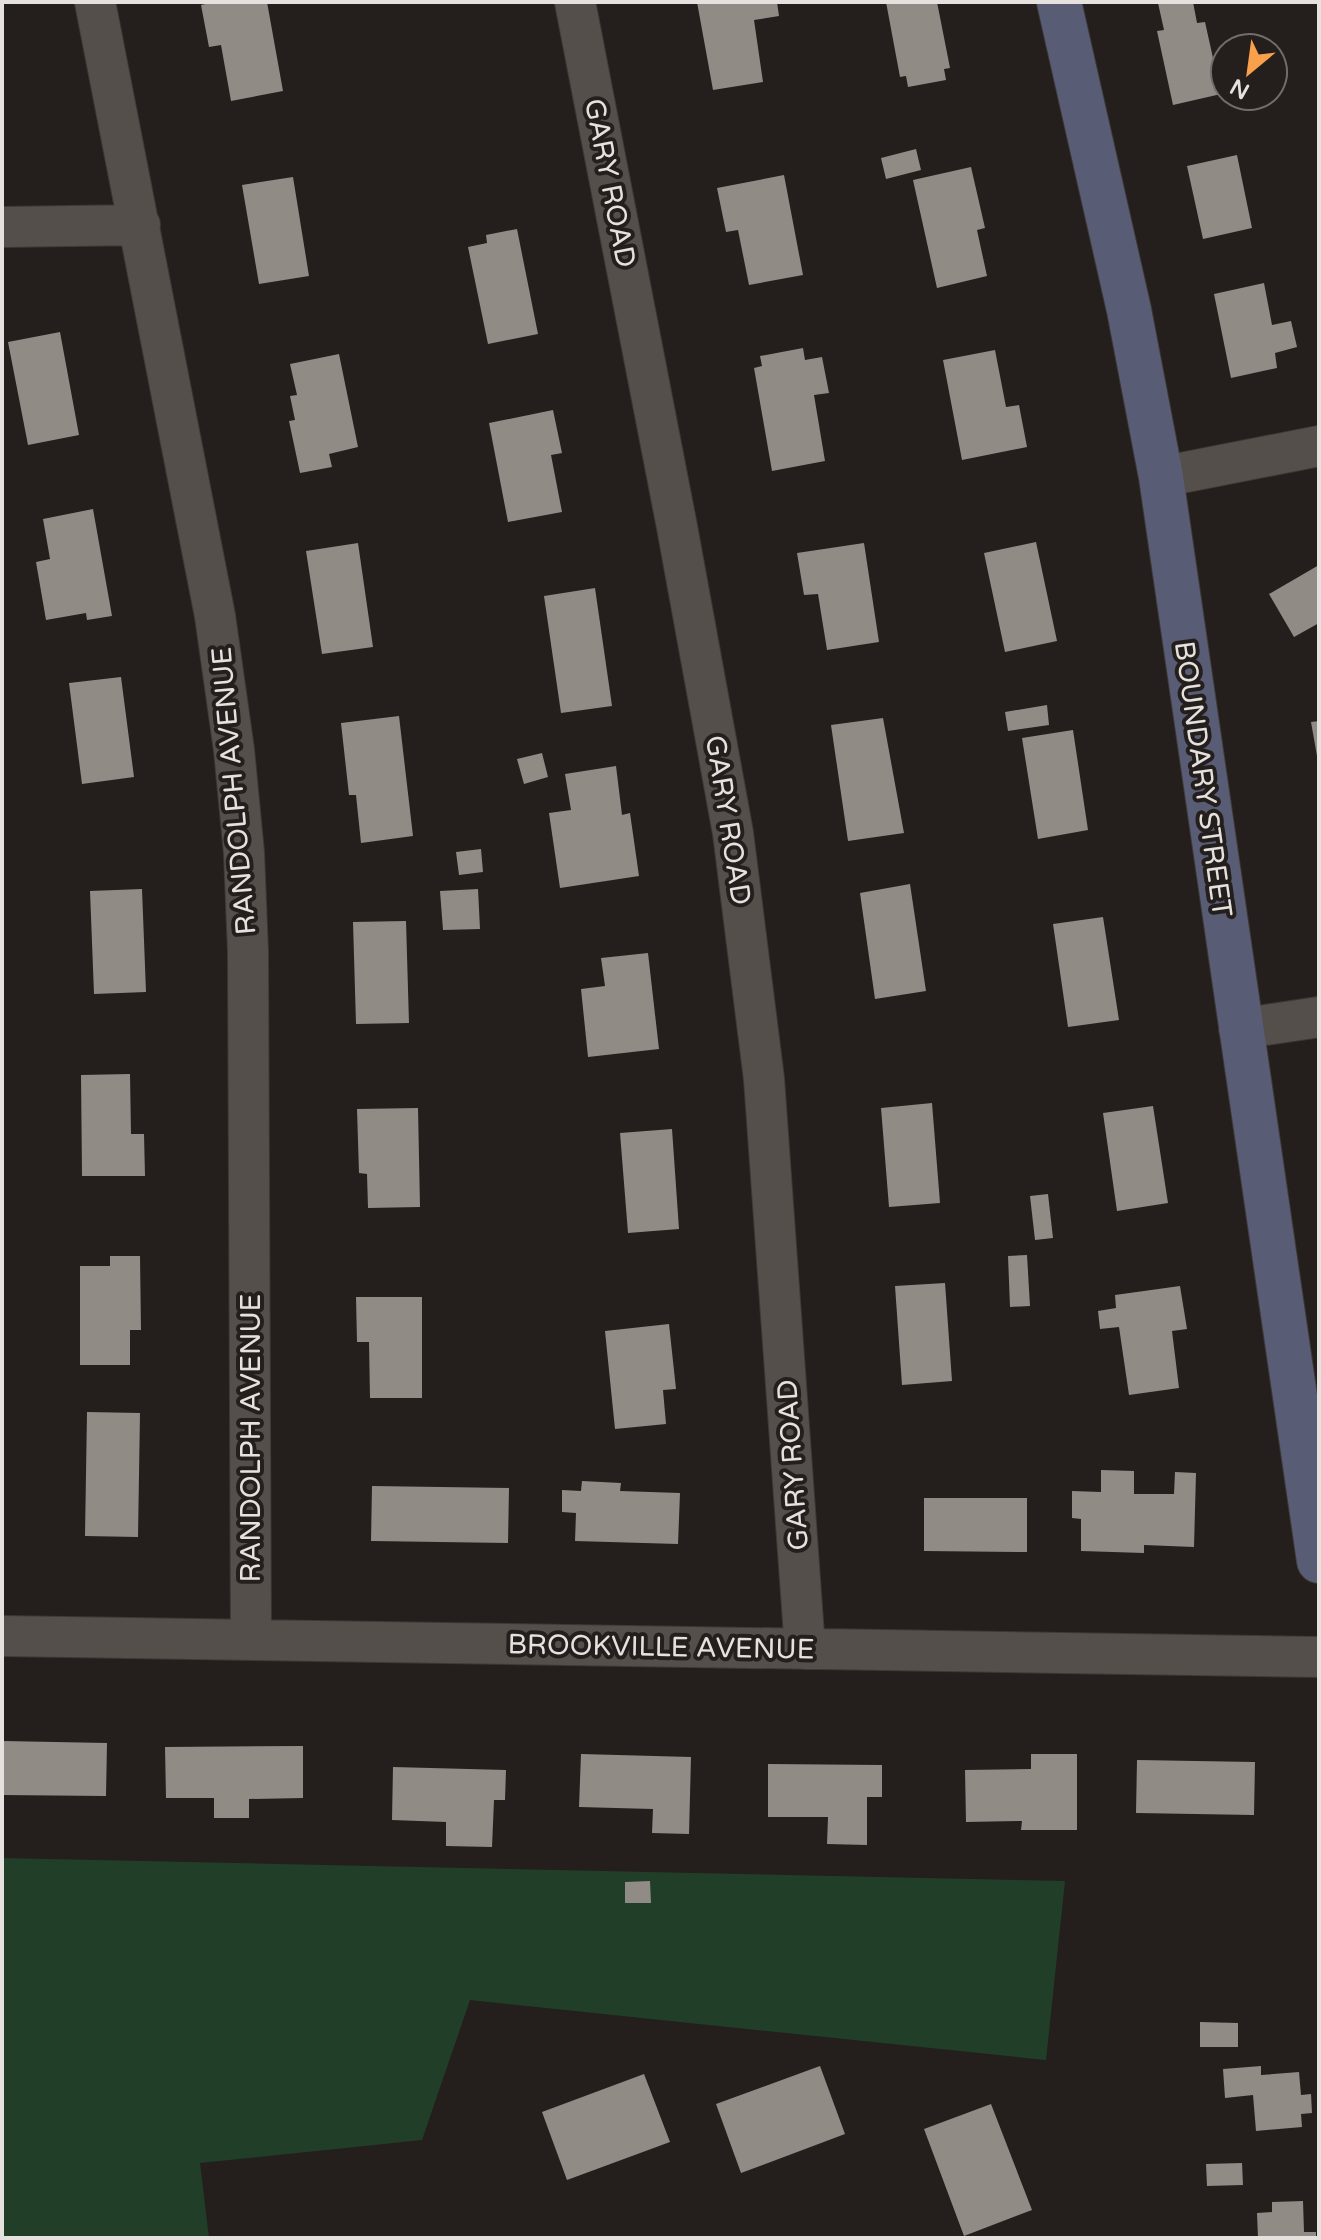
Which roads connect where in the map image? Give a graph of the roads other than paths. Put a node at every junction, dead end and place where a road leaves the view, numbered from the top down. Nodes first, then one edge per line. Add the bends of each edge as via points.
1 (95, 2) edge
2 (575, 2) edge
3 (1059, 2) edge
4 (140, 225) junction
5 (2, 227) edge
6 (1319, 446) edge
7 (1161, 477) junction
8 (1319, 1017) edge
9 (1239, 1029) junction
10 (1319, 1561) edge
11 (2, 1636) edge
12 (251, 1639) junction
13 (805, 1649) junction
14 (1319, 1657) edge

1 - 4 street, RANDOLPH AVENUE
2 - 13 street, GARY ROAD via 735,848 764,1079
3 - 7 main road, BOUNDARY STREET
4 - 5 street
4 - 12 street, RANDOLPH AVENUE via 215,616 244,853
6 - 7 street
7 - 9 main road, BOUNDARY STREET
8 - 9 street
9 - 10 main road, BOUNDARY STREET
11 - 12 street, BROOKVILLE AVENUE
12 - 13 street, BROOKVILLE AVENUE
13 - 14 street, BROOKVILLE AVENUE

